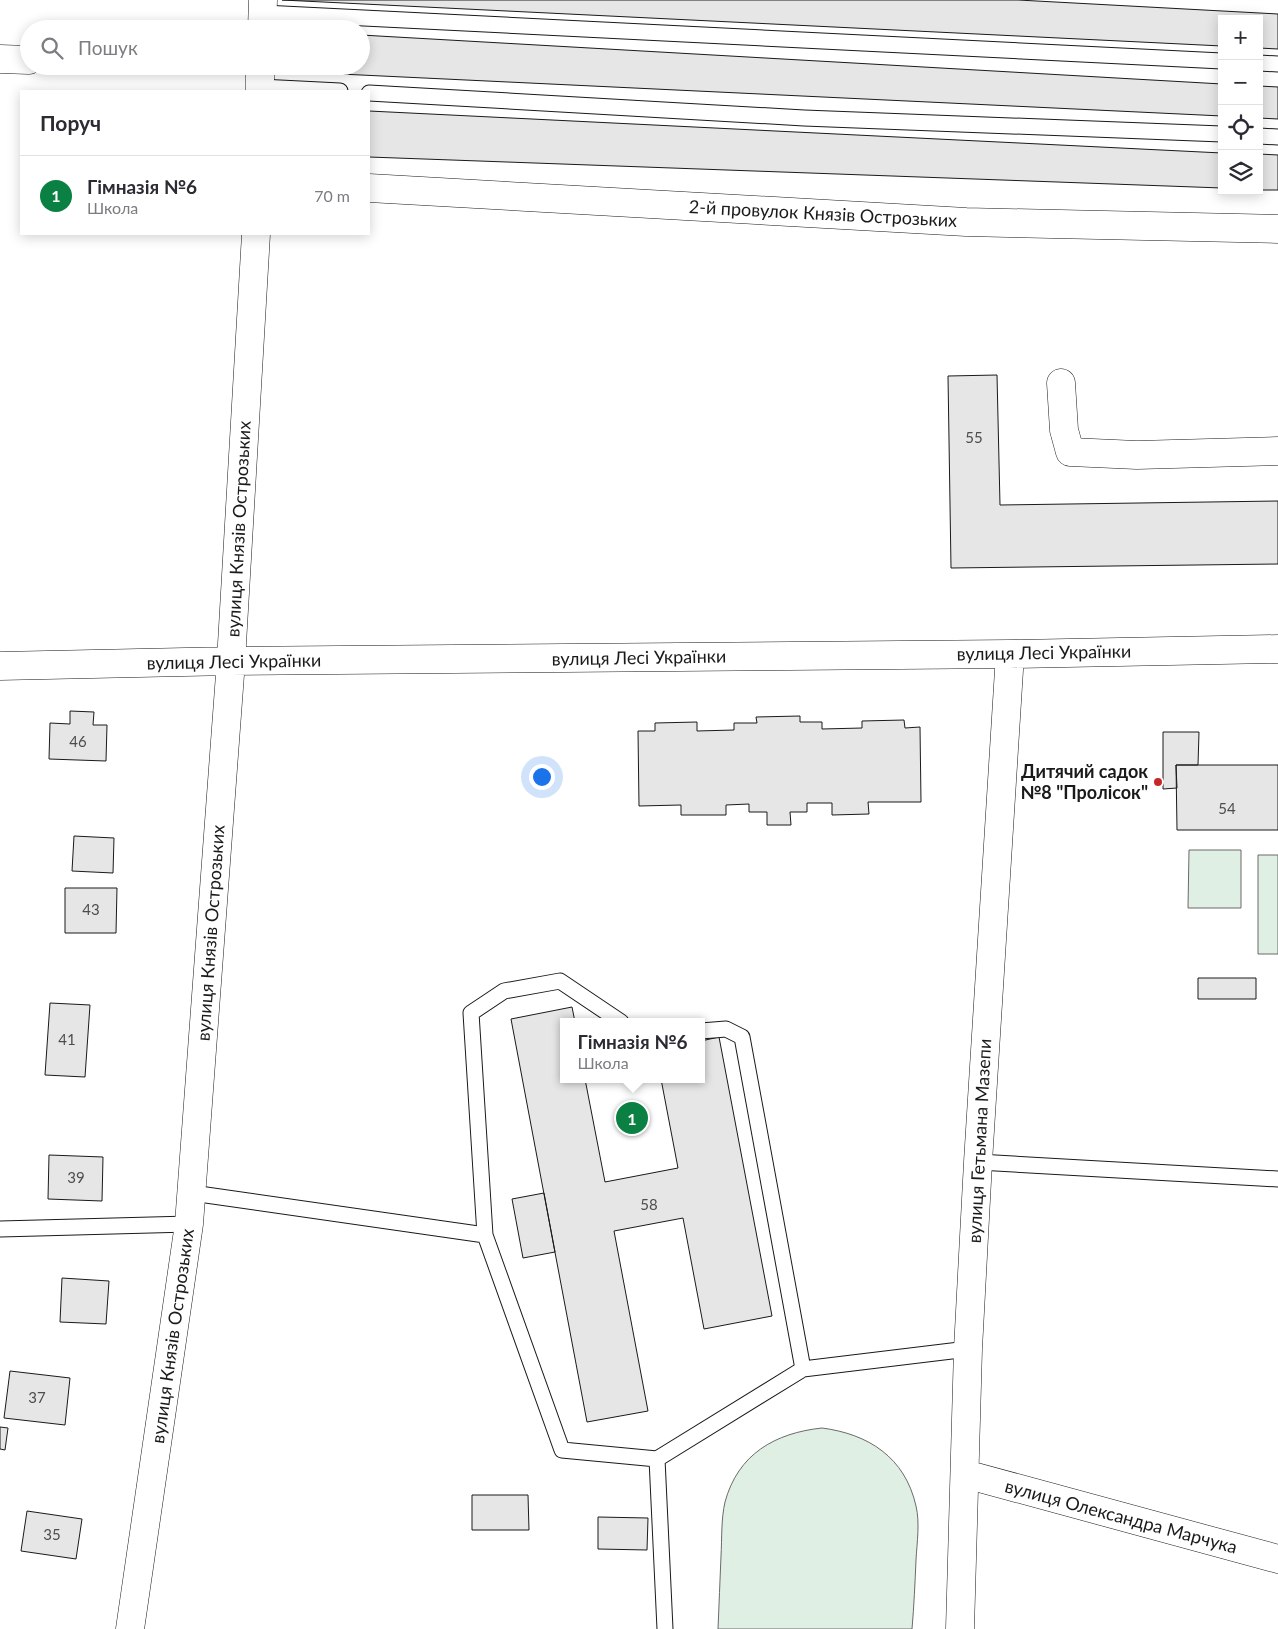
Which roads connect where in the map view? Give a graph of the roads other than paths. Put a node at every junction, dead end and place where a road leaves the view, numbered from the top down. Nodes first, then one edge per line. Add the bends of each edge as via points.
1 (262, 14) edge
2 (0, 59) edge
3 (20, 60) edge
4 (1218, 61) edge
5 (1263, 63) edge
6 (1278, 64) edge
7 (260, 81) edge
8 (332, 90) edge
9 (370, 93) edge
10 (1218, 134) edge
11 (1263, 136) edge
12 (1278, 136) edge
13 (370, 188) edge
14 (1278, 229) edge
15 (256, 235) edge
16 (1061, 383) dead end
17 (1278, 451) edge
18 (1278, 649) edge
19 (1010, 654) junction
20 (231, 662) junction
21 (0, 666) edge
22 (615, 1018) edge
23 (705, 1031) edge
24 (978, 1162) junction
25 (1278, 1179) edge
26 (192, 1193) junction
27 (189, 1224) junction
28 (0, 1229) edge
29 (485, 1235) junction
30 (968, 1349) junction
31 (803, 1369) junction
32 (658, 1459) junction
33 (965, 1474) junction
34 (1278, 1559) edge
35 (130, 1629) edge
36 (665, 1629) edge
37 (960, 1629) edge

1 - 4 lane
2 - 3 street
5 - 6 lane
7 - 8 lane
9 - 10 lane via 804,118
11 - 12 lane
13 - 14 street, 2-й провулок Князів Острозьких via 966,222
15 - 20 street, вулиця Князів Острозьких
16 - 17 street via 1064,430 1070,452 1137,455
18 - 19 street, вулиця Лесі Українки
19 - 20 street, вулиця Лесі Українки
19 - 24 street, вулиця Гетьмана Мазепи
20 - 21 street, вулиця Лесі Українки
20 - 26 street, вулиця Князів Острозьких
22 - 29 lane via 560,981 504,991 471,1013
23 - 31 lane via 726,1029 742,1037
24 - 25 lane
24 - 30 street, вулиця Гетьмана Мазепи
26 - 27 street, вулиця Князів Острозьких
26 - 29 lane
27 - 28 lane
27 - 35 street, вулиця Князів Острозьких
29 - 32 lane via 562,1450
30 - 31 lane
30 - 33 street, вулиця Гетьмана Мазепи
31 - 32 lane
32 - 36 lane
33 - 34 street, вулиця Олександра Марчука
33 - 37 street, вулиця Гетьмана Мазепи

